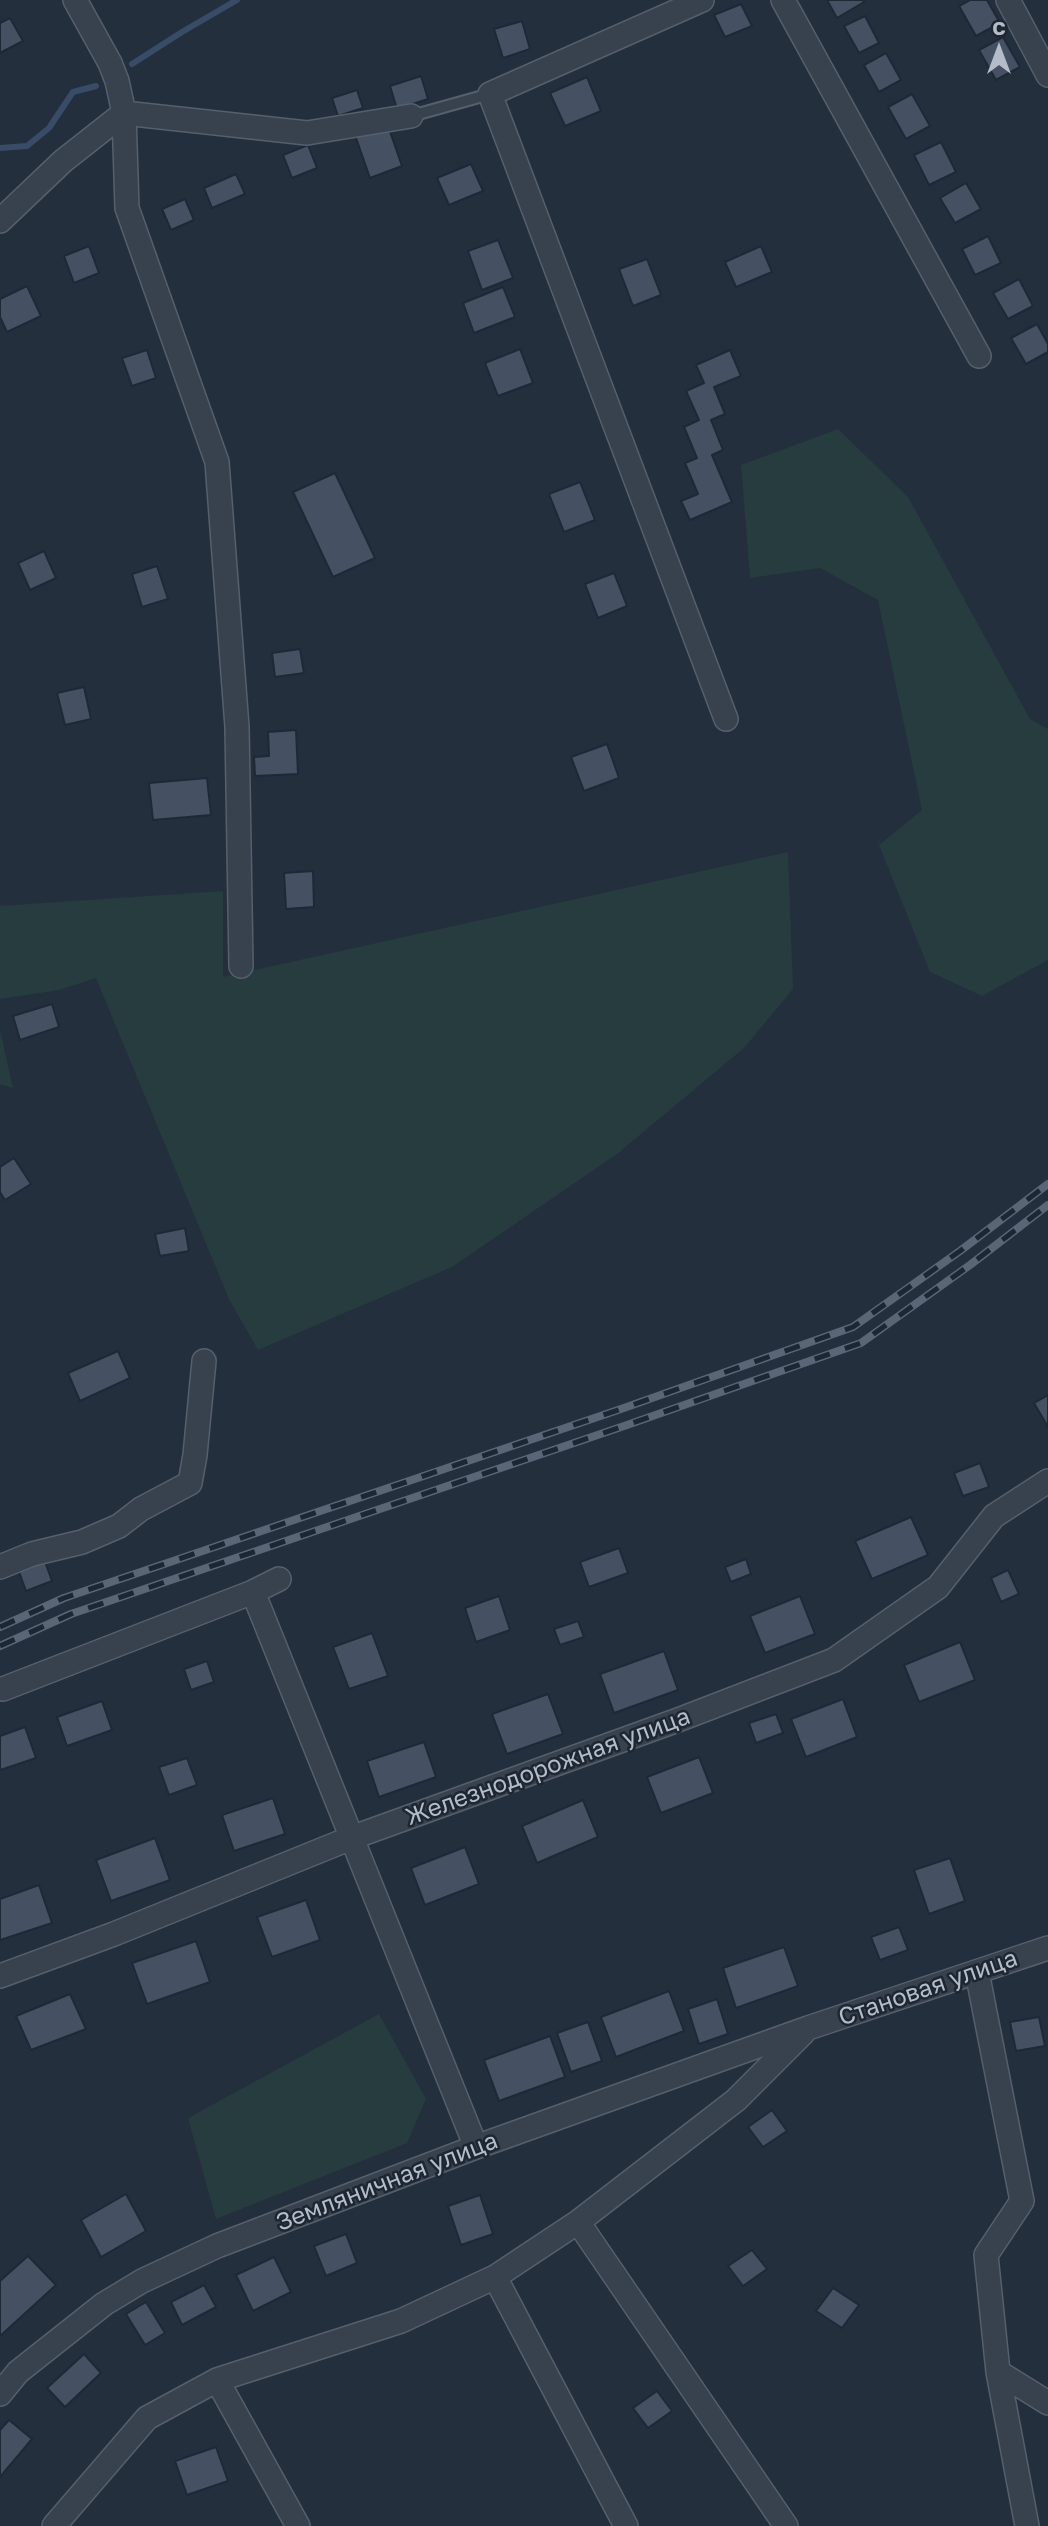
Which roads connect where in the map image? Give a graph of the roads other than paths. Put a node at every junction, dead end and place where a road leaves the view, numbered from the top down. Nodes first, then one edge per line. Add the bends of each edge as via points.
1 (75, 0) edge
2 (702, 0) edge
3 (783, 0) edge
4 (1008, 0) edge
5 (1048, 75) edge
6 (490, 93) junction
7 (124, 113) junction
8 (411, 116) joint
9 (0, 221) edge
10 (979, 356) dead end
11 (726, 719) dead end
12 (242, 966) dead end
13 (204, 1361) dead end
14 (1048, 1481) edge
15 (0, 1567) edge
16 (279, 1579) dead end
17 (253, 1592) junction
18 (2, 1690) edge
19 (351, 1838) junction
20 (1048, 1948) edge
21 (977, 1972) junction
22 (0, 1976) edge
23 (808, 2028) junction
24 (476, 2147) junction
25 (578, 2222) junction
26 (495, 2277) junction
27 (998, 2372) junction
28 (216, 2379) junction
29 (0, 2394) edge
30 (1048, 2403) edge
31 (54, 2526) edge
32 (298, 2526) edge
33 (626, 2526) edge
34 (786, 2526) edge
35 (1027, 2526) edge

1 - 7 street via 110,63
2 - 6 street
3 - 10 street
4 - 5 street
6 - 8 lane
6 - 11 street
7 - 8 street via 307,133
7 - 9 street via 63,161
7 - 12 street via 127,208 217,462 237,727
13 - 15 street via 190,1483 119,1526
14 - 19 street, Железнодорожная улица via 994,1516 938,1587 834,1660
16 - 17 street
17 - 18 street
17 - 19 street
19 - 22 street, Железнодорожная улица
19 - 24 street
20 - 21 street, Становая улица
21 - 23 street, Становая улица
21 - 27 street via 1021,2201 986,2255
23 - 24 street, Земляничная улица
23 - 25 street via 736,2100
24 - 29 street, Земляничная улица via 217,2246 142,2281 104,2304 18,2372
25 - 26 street
25 - 34 street
26 - 28 street via 401,2321
26 - 33 street
27 - 30 street
27 - 35 street
28 - 31 street via 147,2418
28 - 32 street

